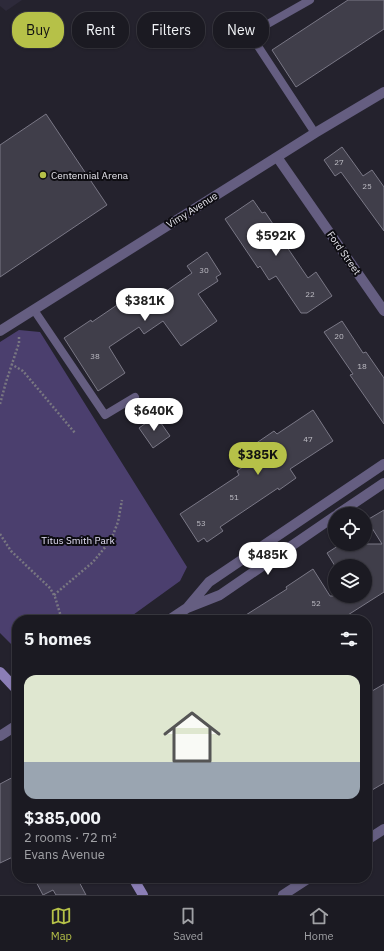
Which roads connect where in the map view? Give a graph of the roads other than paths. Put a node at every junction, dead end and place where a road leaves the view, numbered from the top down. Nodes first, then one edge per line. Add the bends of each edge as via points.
1 (310, 0) edge
2 (383, 94) edge
3 (315, 133) junction
4 (277, 157) junction
5 (34, 310) junction
6 (384, 311) edge
7 (0, 331) edge
8 (135, 397) dead end
9 (384, 464) edge
10 (384, 483) edge
11 (348, 507) edge
12 (328, 521) edge
13 (186, 608) junction
14 (176, 615) edge
15 (0, 672) edge
16 (12, 685) edge
17 (12, 728) edge
18 (0, 736) edge
19 (384, 829) edge
20 (372, 837) edge
21 (136, 883) edge
22 (301, 883) edge
23 (143, 895) edge
24 (283, 895) edge

1 - 3 lane via 250,34
2 - 3 street, Vimy Avenue
3 - 4 street, Vimy Avenue
4 - 5 street, Vimy Avenue
4 - 6 street, Ford Street
5 - 7 street, Vimy Avenue
5 - 8 lane via 105,415
9 - 13 street via 209,582
10 - 11 street
12 - 13 street via 220,595
13 - 14 street
15 - 16 main road
17 - 18 street
19 - 20 street
21 - 23 main road
22 - 24 street

